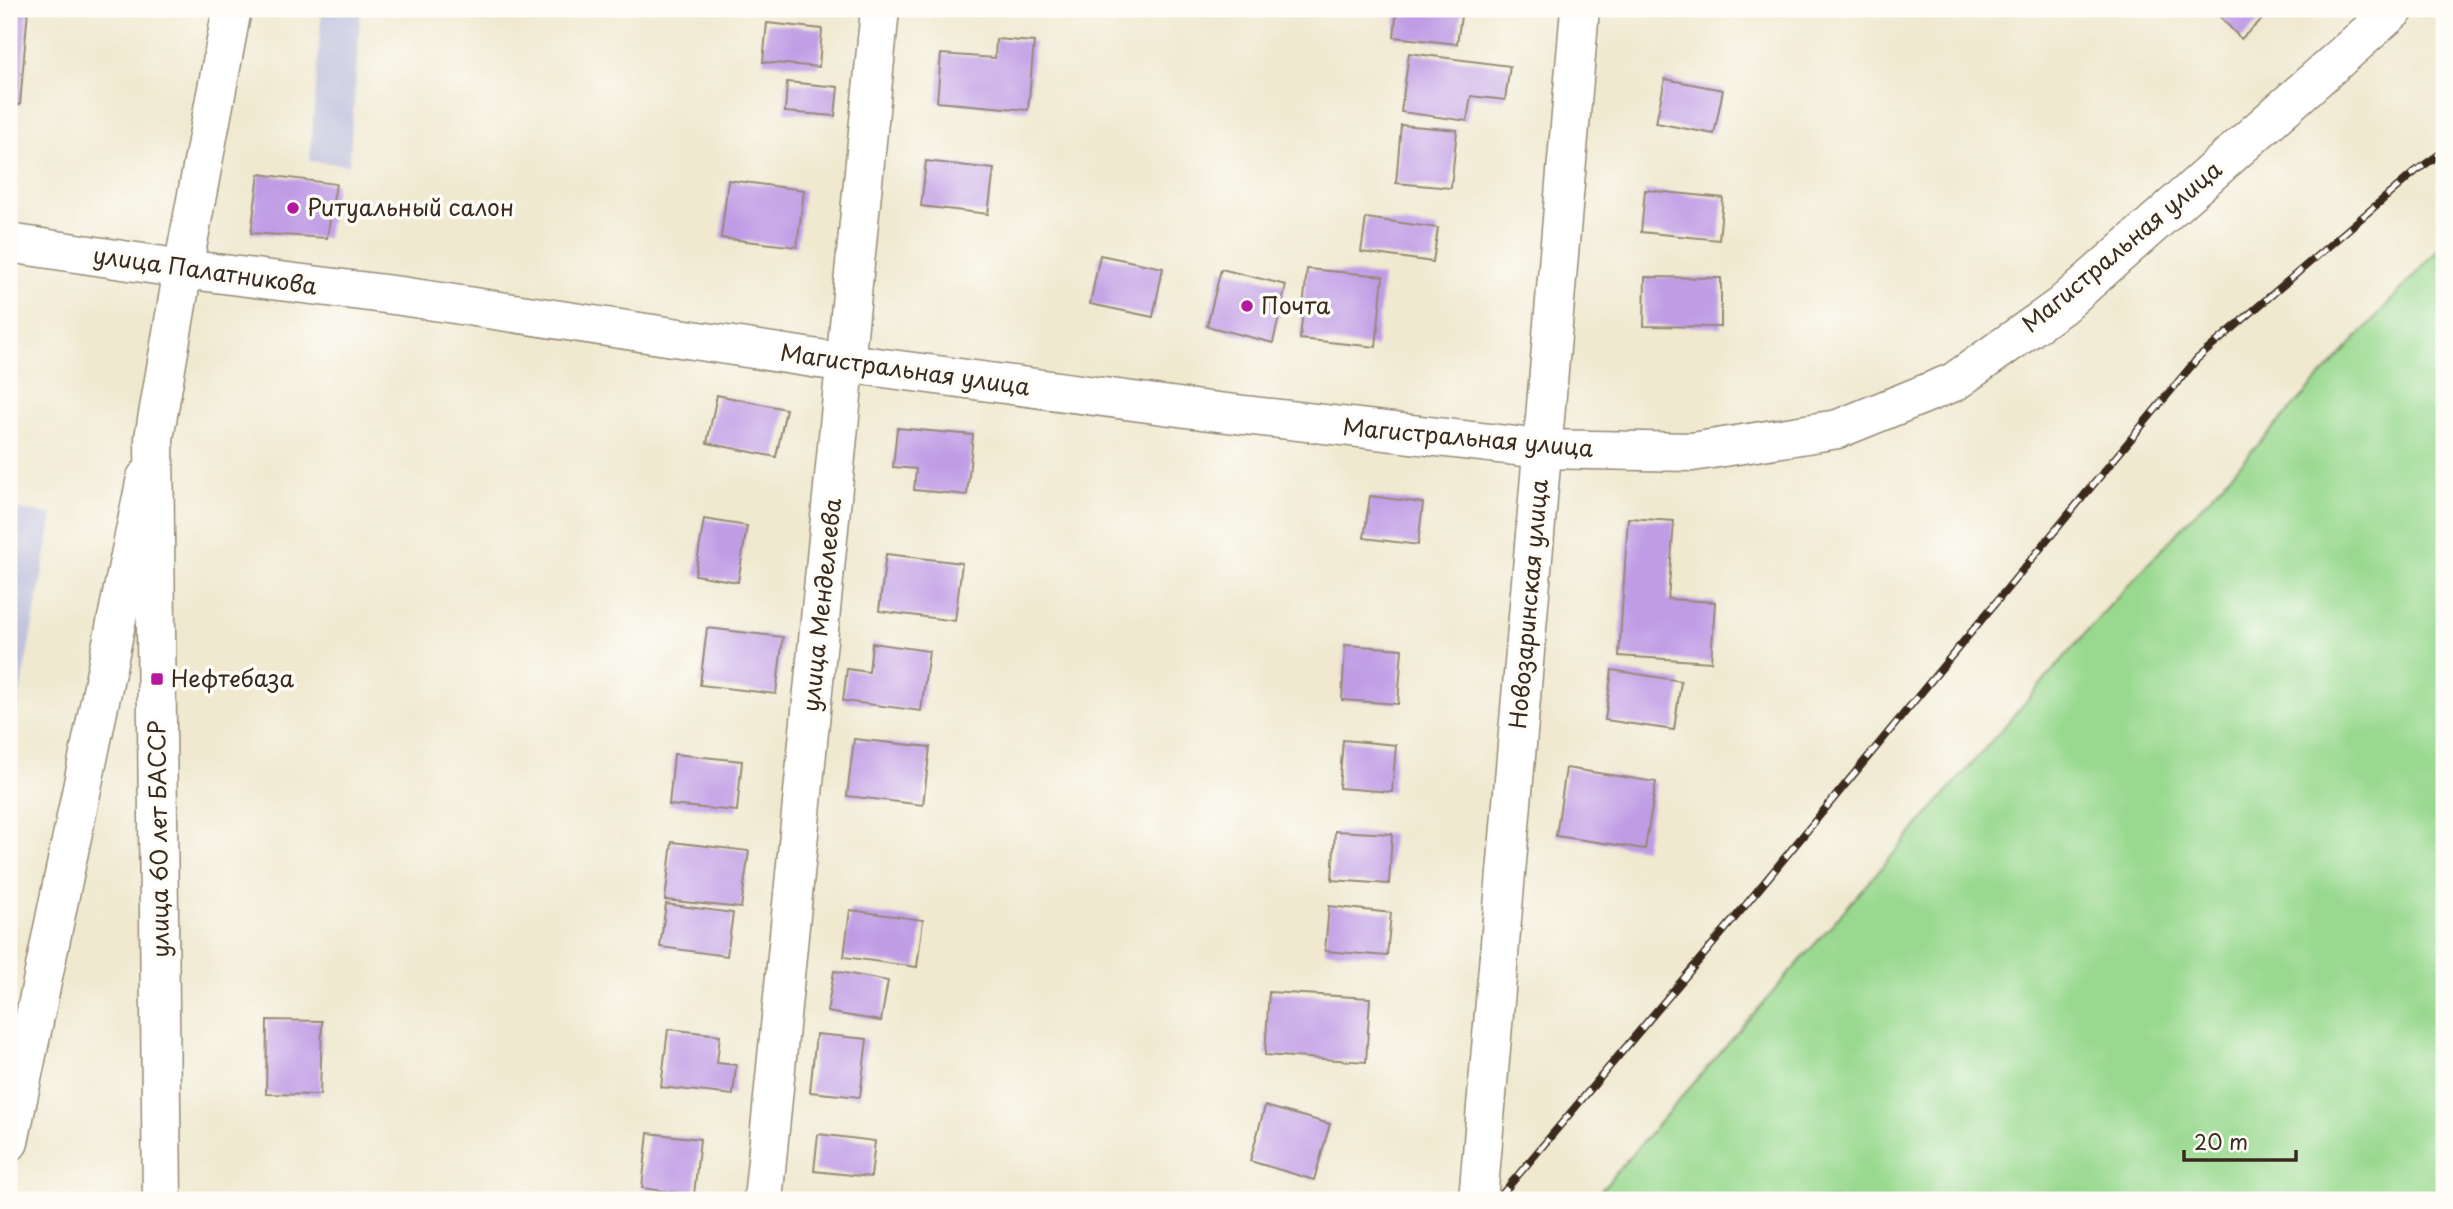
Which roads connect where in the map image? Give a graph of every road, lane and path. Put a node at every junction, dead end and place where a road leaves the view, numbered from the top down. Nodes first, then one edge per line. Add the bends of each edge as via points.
1 (232, 9) edge
2 (880, 9) edge
3 (1580, 9) edge
4 (2395, 9) edge
5 (9, 243) edge
6 (183, 269) junction
7 (401, 296) joint
8 (846, 363) junction
9 (154, 438) junction
10 (1542, 449) junction
11 (9, 1142) edge
12 (162, 1200) edge
13 (762, 1200) edge
14 (1478, 1200) edge

1 - 6 main road, улица 60 лет БАССР
2 - 8 main road, улица Менделеева
3 - 10 main road, Новозаринская улица
4 - 10 main road, Магистральная улица via 2061,306 1954,382 1838,429 1692,452
5 - 6 main road, улица Палатникова
6 - 7 main road, улица Палатникова
6 - 9 main road, улица 60 лет БАССР
7 - 8 main road, Магистральная улица
8 - 10 main road, Магистральная улица
8 - 13 main road, улица Менделеева
9 - 11 main road
9 - 12 main road, улица 60 лет БАССР
10 - 14 main road, Новозаринская улица

